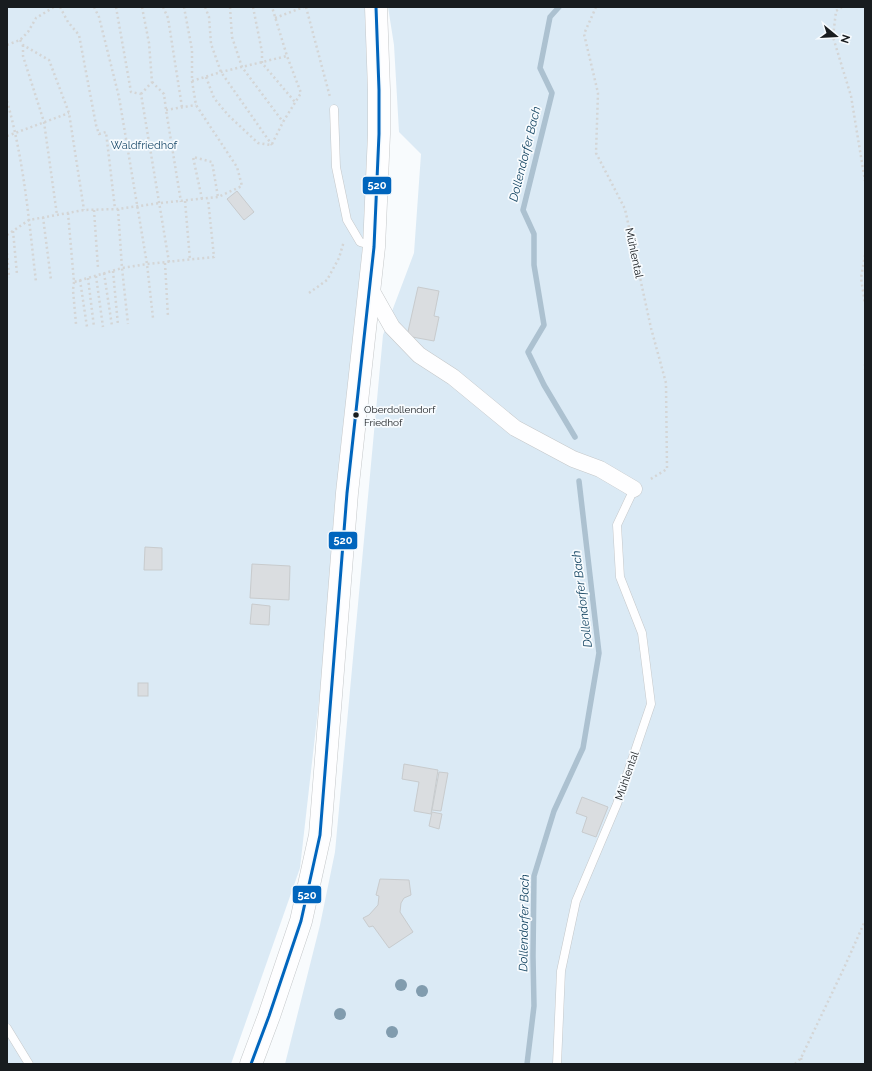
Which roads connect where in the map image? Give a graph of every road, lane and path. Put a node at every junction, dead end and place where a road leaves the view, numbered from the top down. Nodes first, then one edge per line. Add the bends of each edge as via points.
1 (54, 7) edge
2 (60, 7) edge
3 (94, 7) edge
4 (116, 7) edge
5 (142, 7) edge
6 (163, 7) edge
7 (184, 7) edge
8 (206, 7) edge
9 (230, 7) edge
10 (253, 7) edge
11 (272, 7) edge
12 (303, 7) edge
13 (376, 7) edge
14 (596, 7) edge
15 (842, 7) edge
16 (275, 18) junction
17 (20, 40) junction
18 (7, 45) edge
19 (22, 45) junction
20 (287, 56) junction
21 (262, 63) junction
22 (242, 67) junction
23 (221, 72) junction
24 (206, 77) junction
25 (192, 81) junction
26 (152, 82) junction
27 (141, 94) junction
28 (7, 101) edge
29 (294, 102) junction
30 (196, 105) junction
31 (182, 107) junction
32 (334, 109) joint
33 (166, 110) junction
34 (69, 113) junction
35 (44, 122) junction
36 (283, 122) junction
37 (16, 132) junction
38 (7, 136) edge
39 (272, 145) junction
40 (865, 181) edge
41 (218, 197) junction
42 (202, 199) junction
43 (208, 199) junction
44 (185, 201) junction
45 (180, 202) junction
46 (160, 203) junction
47 (137, 207) junction
48 (116, 209) junction
49 (84, 210) junction
50 (94, 210) junction
51 (68, 213) junction
52 (56, 215) junction
53 (43, 217) junction
54 (29, 220) junction
55 (350, 224) junction
56 (13, 230) junction
57 (7, 235) edge
58 (374, 247) junction
59 (7, 253) edge
60 (865, 255) edge
61 (190, 260) junction
62 (169, 262) junction
63 (165, 263) junction
64 (147, 264) junction
65 (98, 268) dead end
66 (122, 268) junction
67 (113, 271) junction
68 (104, 273) junction
69 (17, 274) dead end
70 (96, 276) junction
71 (9, 278) dead end
72 (88, 278) junction
73 (51, 280) dead end
74 (80, 280) junction
75 (36, 282) dead end
76 (74, 282) junction
77 (370, 288) junction
78 (309, 293) dead end
79 (865, 304) edge
80 (168, 317) dead end
81 (153, 318) dead end
82 (76, 324) dead end
83 (128, 324) dead end
84 (118, 325) dead end
85 (112, 326) dead end
86 (86, 327) dead end
87 (94, 327) dead end
88 (103, 327) dead end
89 (865, 364) edge
90 (865, 370) edge
91 (634, 490) junction
92 (865, 921) edge
93 (7, 1028) edge
94 (801, 1058) junction
95 (29, 1064) edge
96 (251, 1064) edge
97 (557, 1064) edge
98 (795, 1064) edge
99 (802, 1064) edge

1 - 17 path via 36,18
2 - 48 path via 79,35 96,125 99,134 106,132
3 - 47 path via 99,17 119,97
4 - 27 path via 131,92
5 - 26 path via 149,43
6 - 31 path via 168,18
7 - 25 path via 192,50
8 - 23 path via 210,17 211,44
9 - 22 path via 232,37
10 - 21 path
11 - 16 path
12 - 16 path
12 - 32 path
13 - 58 main road via 379,134
14 - 91 path, Mühlental via 584,34 598,93 596,153 624,209 666,383 667,469
15 - 40 path via 836,11 833,37 851,96
16 - 20 path
17 - 18 path
17 - 19 path
19 - 34 path via 49,60
19 - 35 path via 23,56
20 - 21 path
20 - 29 path via 301,93
21 - 22 path
21 - 29 path
22 - 23 path
22 - 36 path
23 - 24 path
23 - 39 path
24 - 25 path
24 - 39 path via 214,98 228,115 258,143
25 - 30 path
26 - 27 path
26 - 33 path via 164,94
27 - 46 path
28 - 37 path
29 - 36 path
30 - 31 path
30 - 41 path via 237,167 242,186
31 - 33 path
32 - 55 lane via 336,167
33 - 45 path
34 - 35 path
34 - 49 path
35 - 37 path
35 - 52 path
36 - 39 path
37 - 38 path
37 - 54 path
41 - 42 path via 212,162 193,157
41 - 43 path
42 - 43 path
42 - 44 path
43 - 61 path via 214,257
44 - 45 path
44 - 61 path
45 - 46 path
46 - 47 path
46 - 62 path
47 - 48 path
47 - 64 path
48 - 50 path
48 - 66 path
49 - 50 path
49 - 51 path
50 - 65 path
51 - 52 path
51 - 76 path
52 - 53 path
53 - 54 path
53 - 73 path
54 - 56 path
54 - 75 path
55 - 58 lane via 360,242
55 - 78 path via 339,258 327,280
56 - 57 path
56 - 69 path
58 - 77 main road
59 - 71 path
60 - 79 path via 862,278
61 - 62 path
62 - 63 path
63 - 64 path
63 - 80 path
64 - 66 path
64 - 81 path
66 - 67 path
66 - 83 path
67 - 68 path
67 - 84 path
68 - 70 path
68 - 85 path
70 - 72 path
70 - 88 path
72 - 74 path
72 - 87 path
74 - 76 path
74 - 86 path
76 - 82 path
77 - 91 street via 392,327 419,355 452,377 515,428 572,459 600,469
77 - 96 main road via 346,493 320,835 301,921
89 - 90 path
91 - 97 lane, Mühlental via 617,525 620,577 642,633 651,704 617,804 576,901 561,971
92 - 94 path
93 - 95 lane
94 - 98 path
94 - 99 path

